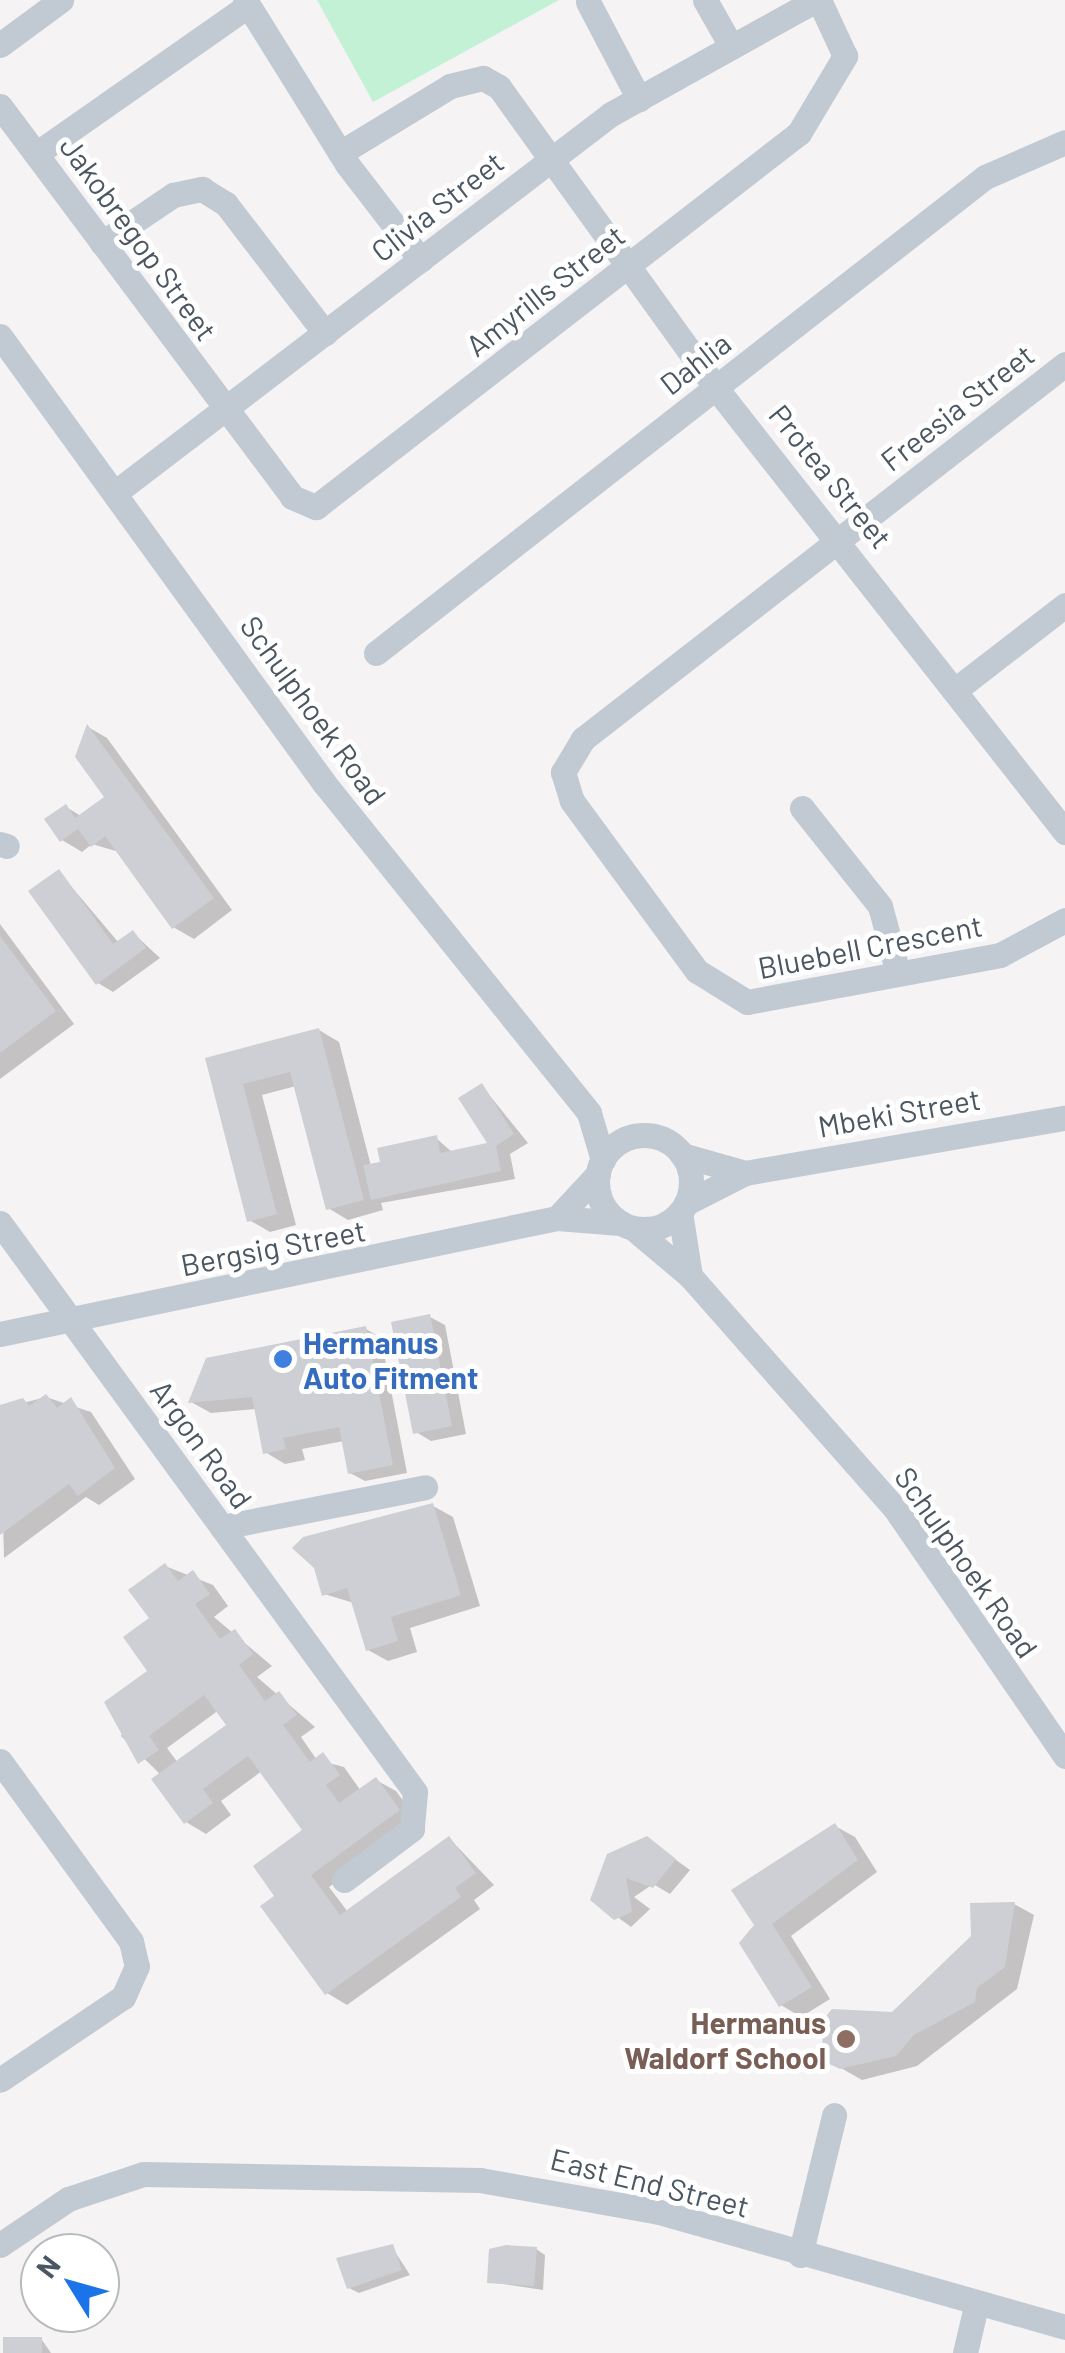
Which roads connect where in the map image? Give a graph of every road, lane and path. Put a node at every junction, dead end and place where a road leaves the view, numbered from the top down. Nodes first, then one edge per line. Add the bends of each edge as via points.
1 (61, 0) edge
2 (705, 0) edge
3 (818, 0) edge
4 (588, 2) dead end
5 (246, 3) edge
6 (0, 45) edge
7 (732, 46) junction
8 (639, 98) junction
9 (0, 106) edge
10 (1065, 142) edge
11 (340, 153) junction
12 (36, 154) junction
13 (548, 161) junction
14 (102, 242) junction
15 (421, 260) junction
16 (628, 266) junction
17 (325, 334) junction
18 (0, 336) edge
19 (1065, 364) edge
20 (716, 388) junction
21 (225, 410) junction
22 (116, 492) junction
23 (842, 538) junction
24 (1065, 605) edge
25 (376, 653) dead end
26 (959, 688) junction
27 (802, 808) dead end
28 (1065, 832) edge
29 (1065, 920) edge
30 (898, 973) junction
31 (589, 1113) junction
32 (1065, 1118) edge
33 (635, 1136) junction
34 (682, 1155) junction
35 (601, 1167) junction
36 (745, 1174) junction
37 (683, 1207) junction
38 (557, 1218) junction
39 (0, 1222) edge
40 (627, 1225) junction
41 (690, 1276) junction
42 (70, 1320) junction
43 (0, 1334) edge
44 (425, 1487) dead end
45 (222, 1527) junction
46 (1065, 1756) edge
47 (0, 1762) edge
48 (344, 1880) dead end
49 (0, 2080) edge
50 (834, 2116) dead end
51 (0, 2245) edge
52 (800, 2255) junction
53 (976, 2306) junction
54 (1065, 2327) edge
55 (966, 2353) edge

1 - 6 street
2 - 7 street
3 - 7 street, Clivia Street
3 - 16 street, Amyrills Street via 845,56 818,113
4 - 8 street
5 - 11 street
5 - 12 street
7 - 8 street, Clivia Street
8 - 13 street, Clivia Street
9 - 12 street, Jakobregop Street
10 - 20 street, Dahlia via 984,178
11 - 13 street, Protea Street via 450,86 483,78 499,87
11 - 15 street
12 - 14 street, Jakobregop Street
13 - 15 street, Clivia Street
13 - 16 street, Protea Street
14 - 17 street via 174,196 202,189 226,204
14 - 21 street, Jakobregop Street
15 - 17 street, Clivia Street
16 - 20 street, Protea Street
16 - 21 street, Amyrills Street via 316,507 292,498
17 - 21 street, Clivia Street
18 - 22 street, Schulphoek Road
19 - 23 street, Freesia Street
20 - 23 street, Protea Street
20 - 25 street, Dahlia
21 - 22 street, Clivia Street
22 - 31 street, Schulphoek Road via 324,783
23 - 26 street, Protea Street
23 - 30 street, Bluebell Crescent via 583,739 565,762 564,785 697,971 726,996 769,1003
24 - 26 street
26 - 28 street, Protea Street
27 - 30 street via 880,906
29 - 30 street, Bluebell Crescent via 1000,954
31 - 33 street, Schulphoek Road
31 - 35 street, Schulphoek Road
32 - 36 street, Mbeki Street
33 - 34 street via 662,1139
33 - 35 street
34 - 36 street, Mbeki Street
34 - 37 street
35 - 38 street
35 - 40 street via 602,1201
36 - 37 street, Mbeki Street
37 - 40 street
37 - 41 street
38 - 40 street, Bergsig Street
38 - 42 street, Bergsig Street
39 - 42 street, Argon Road
40 - 41 street, Schulphoek Road
41 - 46 street, Schulphoek Road via 894,1508
42 - 43 street, Bergsig Street
42 - 45 street, Argon Road
44 - 45 street
45 - 48 street, Argon Road via 415,1792 419,1813 406,1835
47 - 49 street via 131,1941 138,1966 123,1997
50 - 52 street
51 - 52 street, East End Street via 91,2188 170,2172 480,2180 600,2198
52 - 53 street, East End Street
53 - 54 street, East End Street
53 - 55 street

